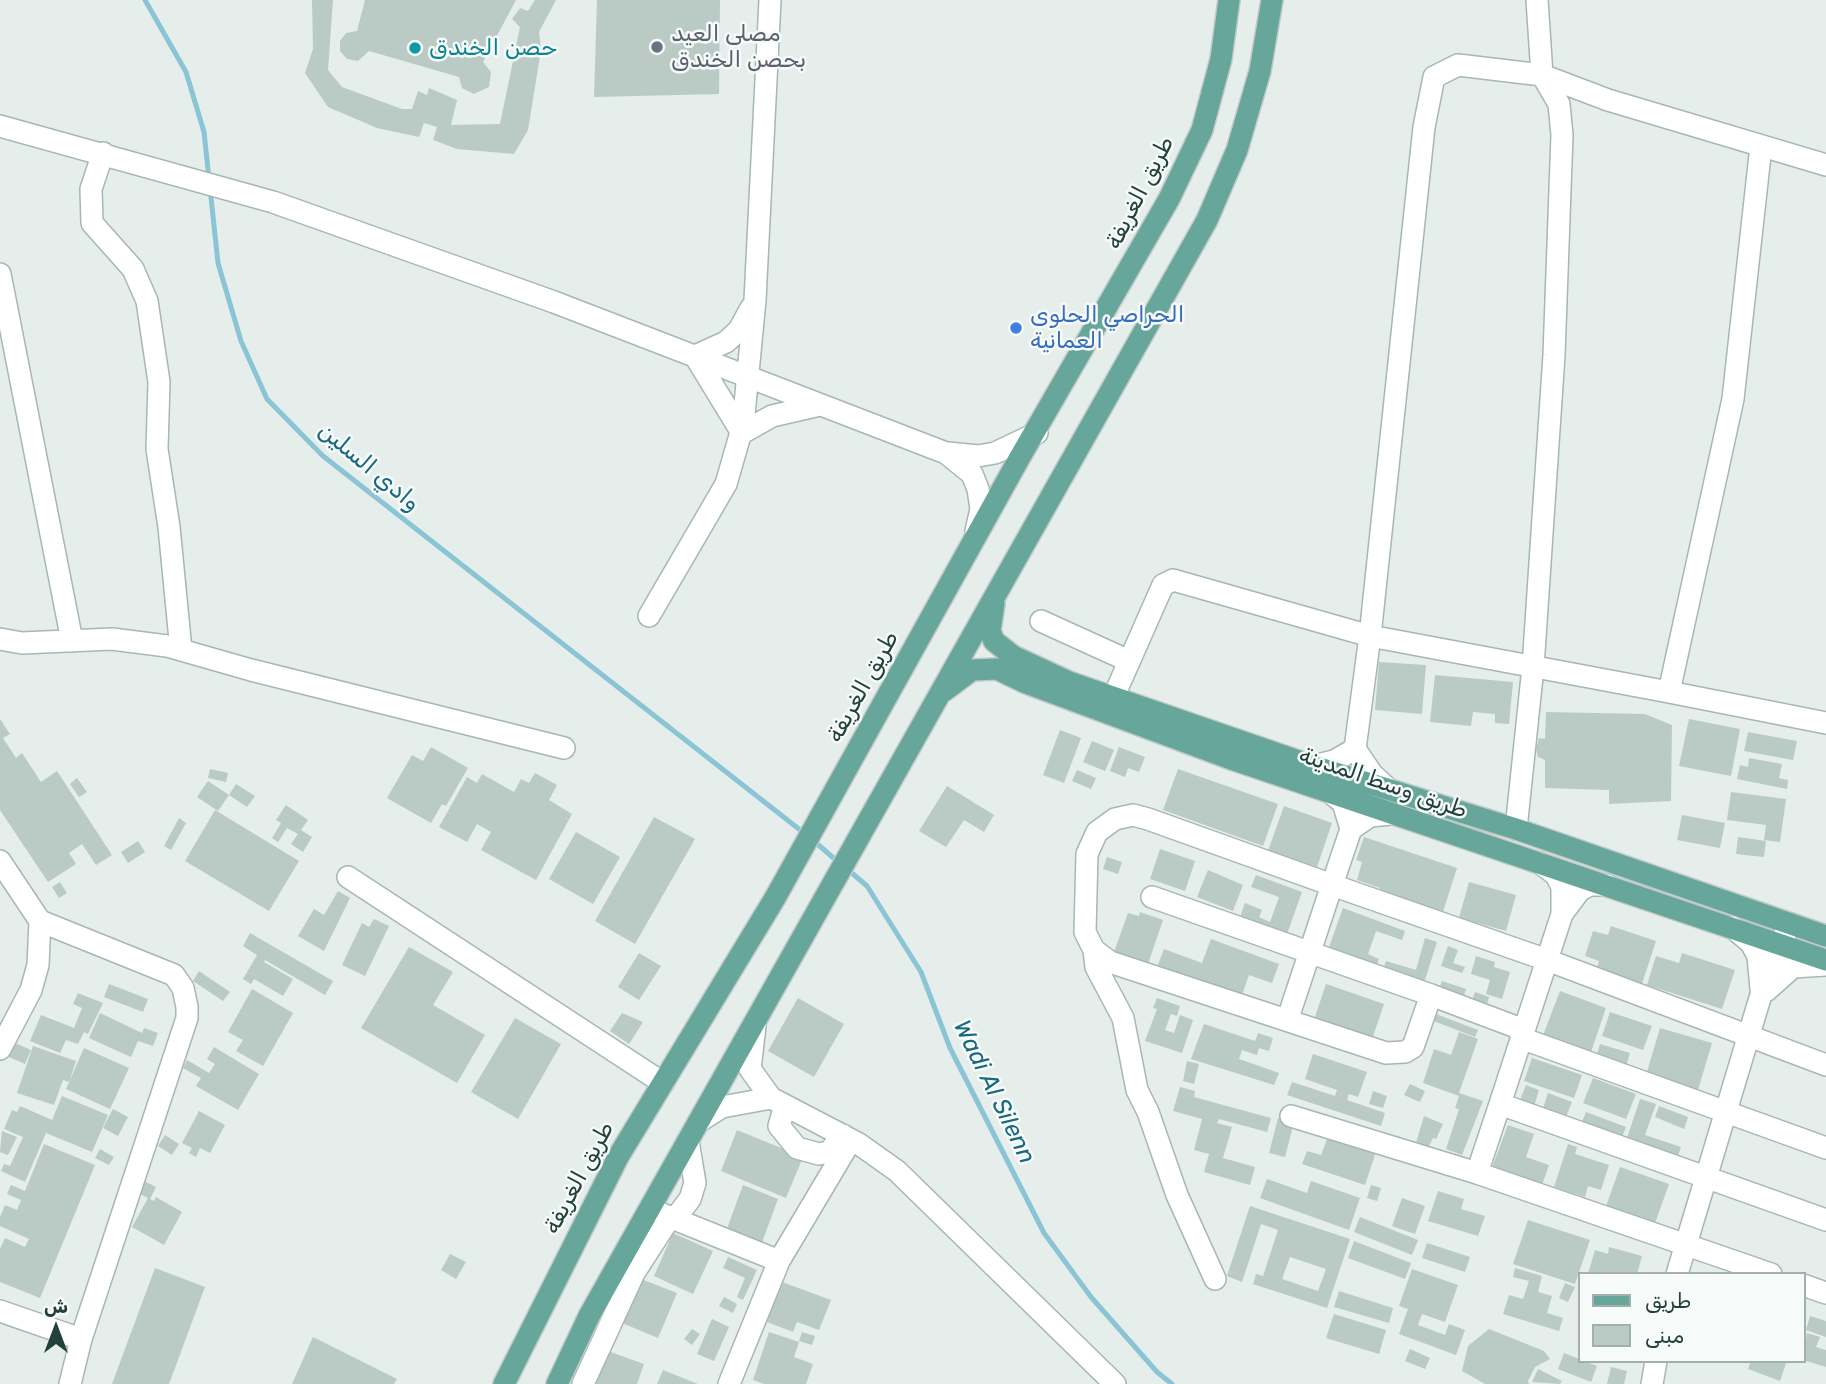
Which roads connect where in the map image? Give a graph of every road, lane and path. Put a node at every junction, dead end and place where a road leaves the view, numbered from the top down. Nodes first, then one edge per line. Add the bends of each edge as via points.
1 (770, 0) edge
2 (1229, 0) edge
3 (1272, 0) edge
4 (1537, 0) edge
5 (1542, 75) junction
6 (0, 126) edge
7 (1761, 146) junction
8 (103, 153) junction
9 (1826, 165) edge
10 (0, 274) edge
11 (755, 300) junction
12 (5, 324) edge
13 (751, 338) junction
14 (695, 356) junction
15 (747, 376) junction
16 (785, 391) junction
17 (821, 405) junction
18 (742, 433) junction
19 (1037, 433) junction
20 (946, 453) junction
21 (972, 547) junction
22 (997, 593) junction
23 (649, 616) dead end
24 (1041, 621) dead end
25 (1370, 636) junction
26 (0, 639) edge
27 (72, 641) junction
28 (181, 650) junction
29 (1129, 661) junction
30 (1534, 667) junction
31 (1669, 692) junction
32 (1114, 698) junction
33 (934, 700) junction
34 (1826, 723) edge
35 (564, 748) dead end
36 (1355, 749) junction
37 (1313, 766) junction
38 (1385, 786) junction
39 (1331, 793) junction
40 (1391, 814) junction
41 (1350, 829) junction
42 (1516, 829) junction
43 (0, 861) edge
44 (1540, 863) junction
45 (348, 877) dead end
46 (1332, 885) junction
47 (1607, 885) junction
48 (1152, 897) dead end
49 (1562, 914) junction
50 (40, 921) junction
51 (1789, 924) junction
52 (1731, 926) junction
53 (1826, 936) edge
54 (1782, 944) junction
55 (1094, 950) junction
56 (1309, 951) junction
57 (1547, 960) junction
58 (1826, 962) edge
59 (1432, 995) junction
60 (1760, 998) junction
61 (1288, 1018) junction
62 (755, 1024) junction
63 (1523, 1034) junction
64 (1748, 1035) junction
65 (0, 1049) edge
66 (1826, 1065) edge
67 (663, 1083) junction
68 (778, 1102) junction
69 (1500, 1104) junction
70 (1725, 1110) junction
71 (1291, 1116) dead end
72 (700, 1121) junction
73 (847, 1137) junction
74 (688, 1141) junction
75 (1826, 1148) edge
76 (1477, 1173) junction
77 (1705, 1175) junction
78 (650, 1209) junction
79 (673, 1218) junction
80 (1826, 1220) edge
81 (1684, 1244) junction
82 (779, 1261) junction
83 (1677, 1272) edge
84 (1765, 1272) edge
85 (1215, 1279) dead end
86 (1805, 1286) edge
87 (1826, 1293) edge
88 (0, 1311) edge
89 (82, 1339) junction
90 (1656, 1363) edge
91 (70, 1384) edge
92 (504, 1384) edge
93 (557, 1384) edge
94 (583, 1384) edge
95 (729, 1384) edge
96 (1115, 1384) edge
97 (1652, 1384) edge

1 - 11 street
2 - 19 main road, طريق الغريفة via 1221,59 1202,130 1169,199
3 - 22 main road via 1260,71 1237,150 1207,220
4 - 5 street
5 - 7 street
5 - 25 street via 1458,65 1434,77
5 - 30 street via 1559,104 1562,135 1554,355
6 - 8 street
7 - 9 street
7 - 31 street via 1733,399
8 - 14 street via 273,202
8 - 28 street via 91,189 92,223 133,269 147,301 159,382 157,449
10 - 12 street
11 - 13 street
11 - 14 street via 726,342
12 - 27 street
13 - 15 street
13 - 16 street
14 - 15 street
14 - 18 street
15 - 16 street
15 - 18 street
16 - 17 street
17 - 18 street via 772,416
17 - 20 street
18 - 23 street via 726,484
19 - 20 street via 995,453
19 - 21 main road, طريق الغريفة
20 - 21 street via 972,474 978,489 981,509
21 - 67 main road, طريق الغريفة via 775,898
22 - 32 main road, طريق وسط المدينة via 990,631 994,641 1032,665
22 - 33 main road
24 - 29 street
25 - 29 street via 1173,580 1164,586
25 - 30 street
25 - 36 street
26 - 27 street
27 - 28 street via 139,641
28 - 35 street
29 - 32 street
30 - 31 street
30 - 42 street
31 - 34 street
32 - 37 main road, طريق وسط المدينة
33 - 39 main road, طريق وسط المدينة via 972,670 997,669 1118,719
33 - 62 main road
36 - 37 street
36 - 38 street
37 - 38 main road, طريق وسط المدينة
38 - 42 main road, طريق وسط المدينة
39 - 40 main road, طريق وسط المدينة
39 - 41 street via 1343,803
40 - 41 street via 1370,816
40 - 44 main road, طريق وسط المدينة
41 - 46 street
42 - 51 main road, طريق وسط المدينة
43 - 50 street
44 - 47 main road, طريق وسط المدينة
44 - 49 street via 1556,875 1562,887
45 - 67 street
46 - 55 street via 1148,819 1133,815 1115,819 1097,832 1087,854 1085,932
46 - 56 street
46 - 57 street
47 - 49 street via 1580,890
47 - 52 main road, طريق وسط المدينة
48 - 56 street
49 - 57 street
50 - 65 street via 38,965 31,990
50 - 89 street via 174,975 187,1007
51 - 53 main road, طريق وسط المدينة
51 - 54 street
52 - 54 main road, طريق وسط المدينة
52 - 60 street via 1758,956
54 - 58 main road, طريق وسط المدينة
54 - 60 street
55 - 61 street via 1110,961
55 - 85 street via 1096,967 1123,1018 1137,1090
56 - 59 street
56 - 61 street
57 - 63 street
57 - 64 street
58 - 60 street via 1793,967
59 - 61 street via 1413,1046 1395,1053
59 - 63 street
60 - 64 street
62 - 68 street via 750,1069
62 - 72 main road
63 - 69 street
63 - 70 street
64 - 66 street
64 - 70 street
67 - 92 main road, طريق الغريفة via 618,1157
68 - 72 street via 722,1107
68 - 73 street
68 - 73 street via 779,1126 797,1148 829,1152
69 - 76 street
69 - 77 street
70 - 75 street
70 - 77 street
71 - 76 street
72 - 74 main road
73 - 82 street
73 - 96 street via 918,1190
74 - 78 main road
74 - 79 street via 695,1183 690,1199
76 - 81 street
77 - 80 street
77 - 81 street
78 - 79 street
78 - 93 main road via 589,1316
79 - 82 street
79 - 94 street via 634,1273
81 - 83 street
81 - 84 street
82 - 95 street
86 - 87 street
88 - 89 street
89 - 91 street
90 - 97 street

